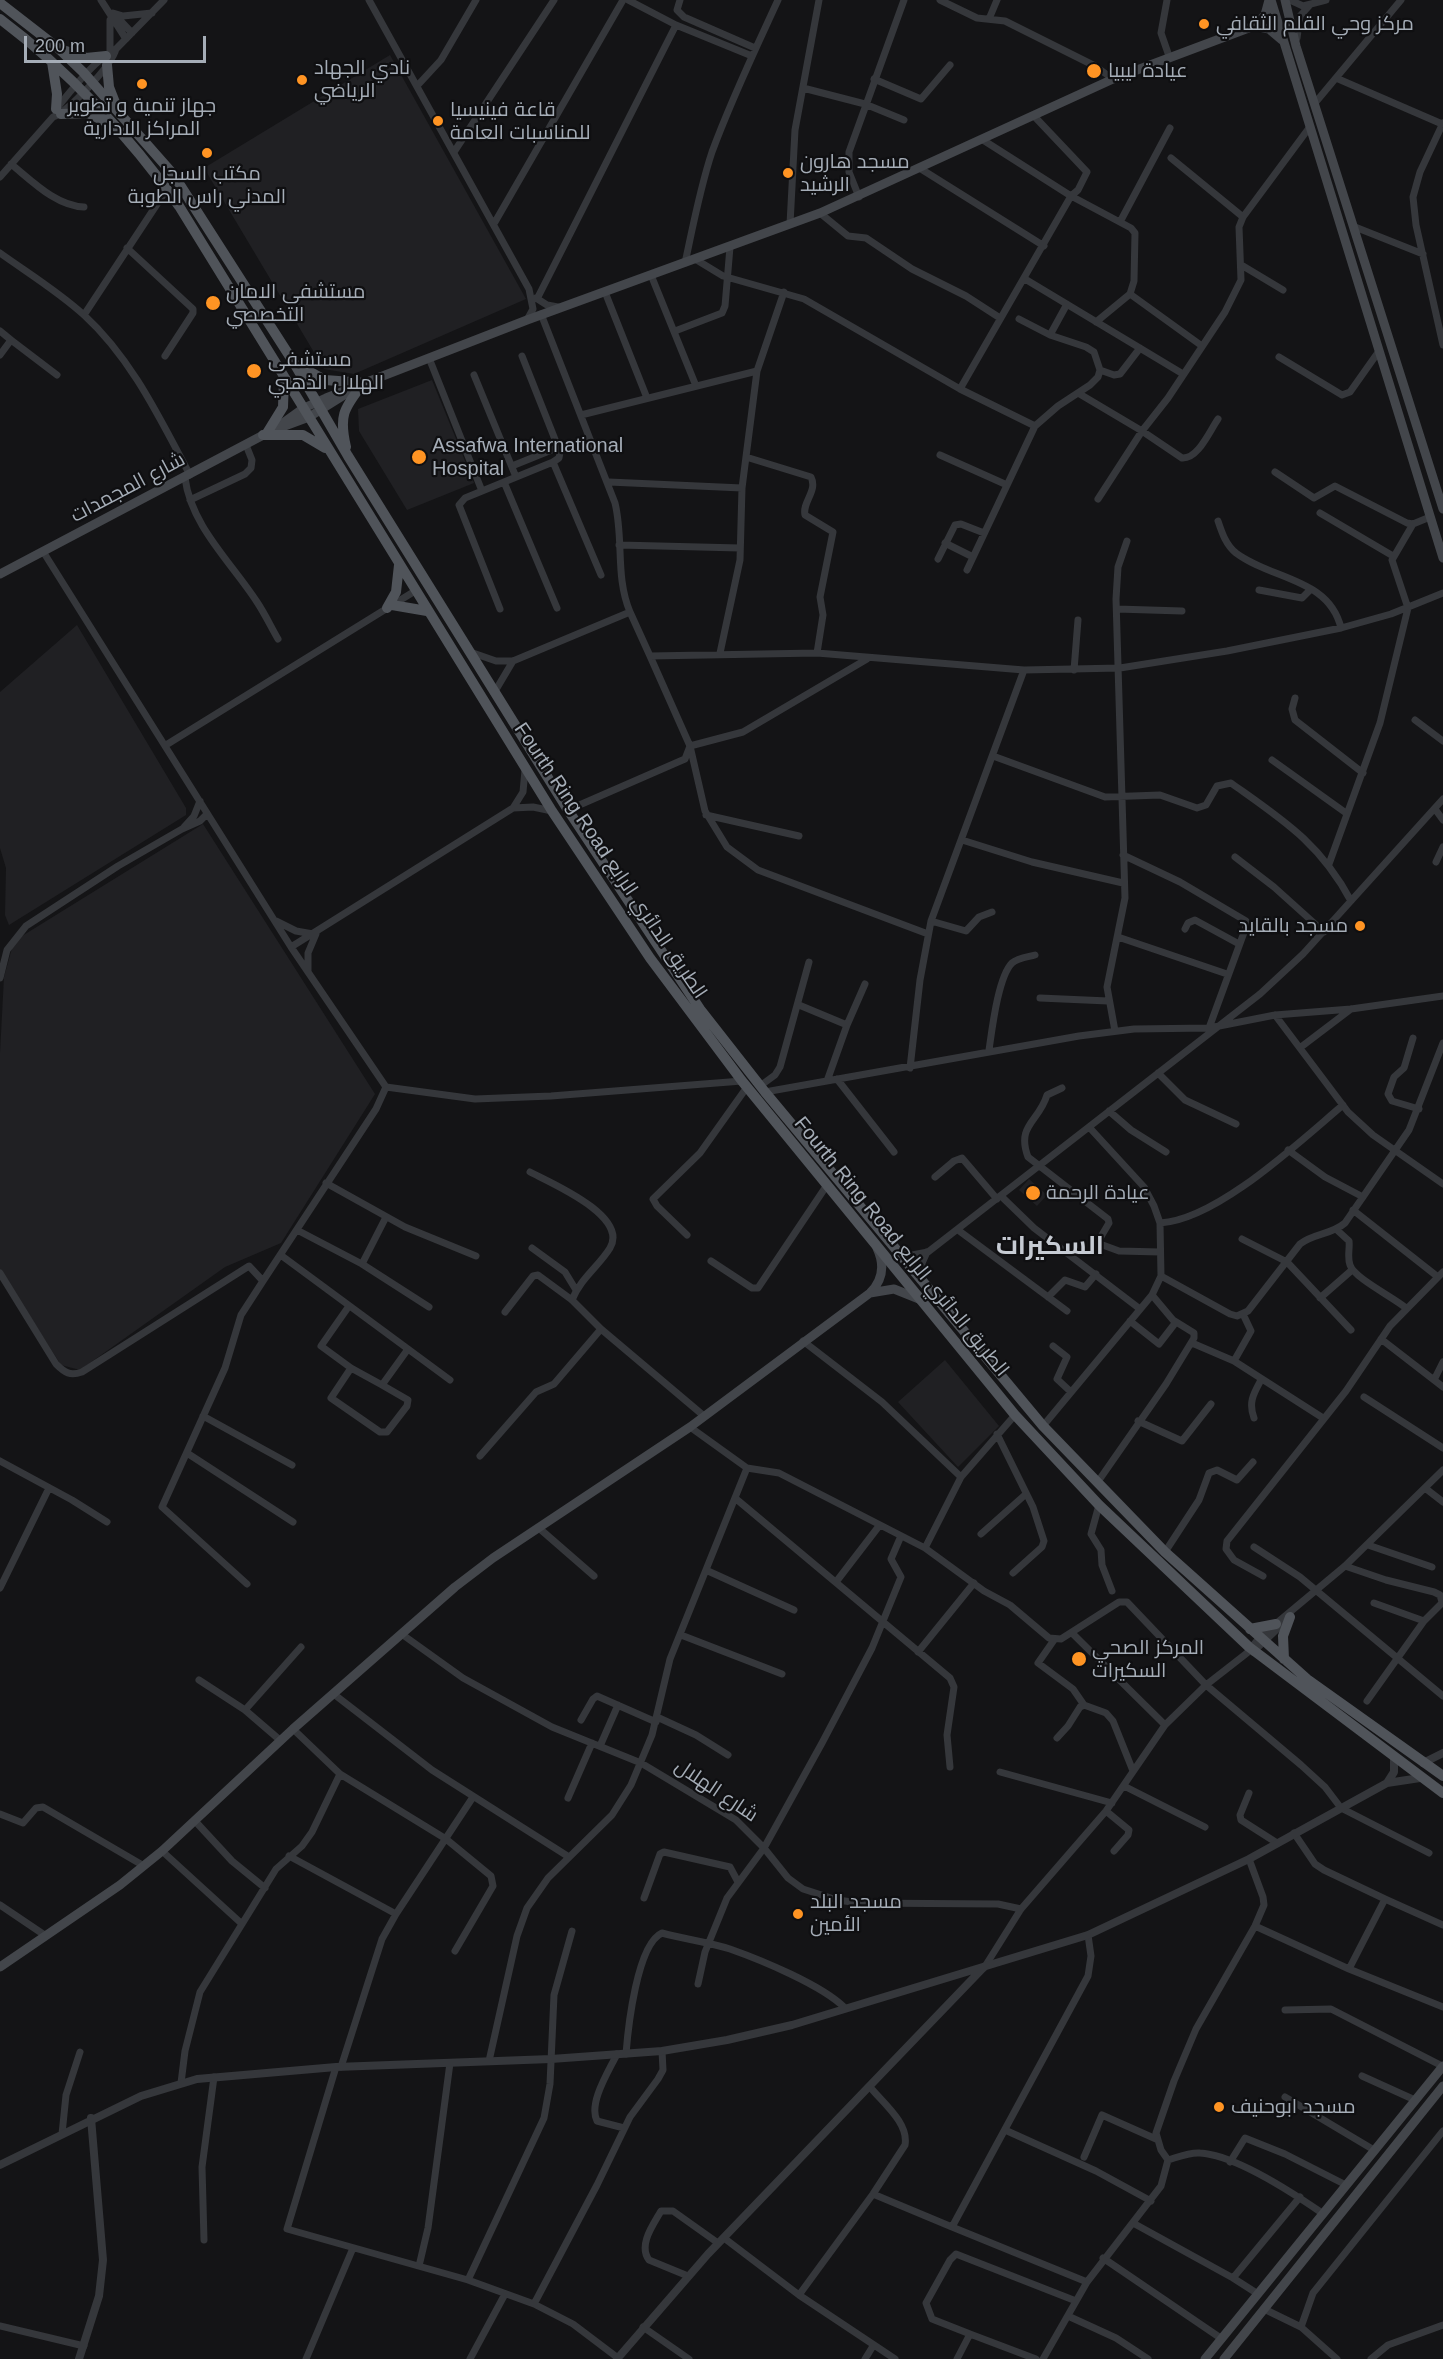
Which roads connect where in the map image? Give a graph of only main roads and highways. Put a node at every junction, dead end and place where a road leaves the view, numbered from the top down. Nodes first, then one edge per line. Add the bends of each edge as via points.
1 (1270, 0) edge
2 (1285, 0) edge
3 (0, 3) edge
4 (0, 19) edge
5 (1254, 26) junction
6 (1282, 40) junction
7 (58, 48) junction
8 (52, 62) junction
9 (120, 114) junction
10 (118, 132) junction
11 (1374, 292) junction
12 (1362, 297) junction
13 (294, 363) junction
14 (284, 374) junction
15 (361, 385) junction
16 (319, 406) junction
17 (306, 412) junction
18 (268, 433) junction
19 (331, 452) junction
20 (348, 456) junction
21 (1441, 494) edge
22 (1443, 509) edge
23 (1443, 558) edge
24 (399, 565) junction
25 (0, 574) edge
26 (427, 611) junction
27 (696, 1012) junction
28 (875, 1244) junction
29 (870, 1293) junction
30 (922, 1301) junction
31 (1290, 1617) road end
32 (1276, 1624) road end
33 (1250, 1629) junction
34 (1284, 1659) junction
35 (1443, 1776) edge
36 (1443, 1793) edge
37 (0, 1967) edge
38 (1443, 2066) edge
39 (1443, 2086) edge
40 (1205, 2359) edge
41 (1224, 2359) edge

1 - 5 main road via 1266,15
1 - 6 main road
2 - 11 main road
3 - 7 main road, Fourth Ring Road الطريق الدائري الرابع
4 - 8 main road, Fourth Ring Road الطريق الدائري الرابع
5 - 6 main road via 1269,29
5 - 15 main road, شارع المجمدات via 1113,79 820,213 541,314
6 - 12 main road
7 - 9 main road, Fourth Ring Road الطريق الدائري الرابع
7 - 9 main road via 86,58 110,55 109,87
8 - 10 main road, Fourth Ring Road الطريق الدائري الرابع
8 - 10 main road via 57,113 88,113
9 - 13 main road, Fourth Ring Road الطريق الدائري الرابع via 173,174
10 - 14 main road, Fourth Ring Road الطريق الدائري الرابع via 167,189
11 - 12 main road
11 - 21 main road
12 - 23 main road
13 - 15 main road via 325,380
13 - 16 main road, Fourth Ring Road الطريق الدائري الرابع
14 - 17 main road, Fourth Ring Road الطريق الدائري الرابع
14 - 18 main road via 284,407
15 - 16 main road, شارع المجمدات
15 - 20 main road via 342,418
16 - 17 main road, شارع المجمدات
16 - 20 main road, Fourth Ring Road الطريق الدائري الرابع
17 - 18 main road, شارع المجمدات
17 - 19 main road, Fourth Ring Road الطريق الدائري الرابع
18 - 19 main road via 303,435
18 - 25 main road, شارع المجمدات
19 - 24 main road, Fourth Ring Road الطريق الدائري الرابع
20 - 27 main road, Fourth Ring Road الطريق الدائري الرابع
21 - 22 main road
24 - 26 main road, Fourth Ring Road الطريق الدائري الرابع
24 - 26 main road via 390,607
26 - 27 main road, Fourth Ring Road الطريق الدائري الرابع via 605,893
27 - 28 main road, Fourth Ring Road الطريق الدائري الرابع via 744,1084
27 - 33 main road, Fourth Ring Road الطريق الدائري الرابع via 1043,1425 1165,1552
28 - 29 main road via 882,1273
28 - 30 main road, Fourth Ring Road الطريق الدائري الرابع
29 - 30 main road via 894,1289
29 - 37 main road via 690,1427 455,1587 162,1851
30 - 36 main road, Fourth Ring Road الطريق الدائري الرابع via 1015,1415 1099,1505 1250,1651
31 - 34 main road via 1283,1636
32 - 33 main road
33 - 34 main road, Fourth Ring Road الطريق الدائري الرابع
34 - 35 main road, Fourth Ring Road الطريق الدائري الرابع
38 - 40 main road
39 - 41 main road

